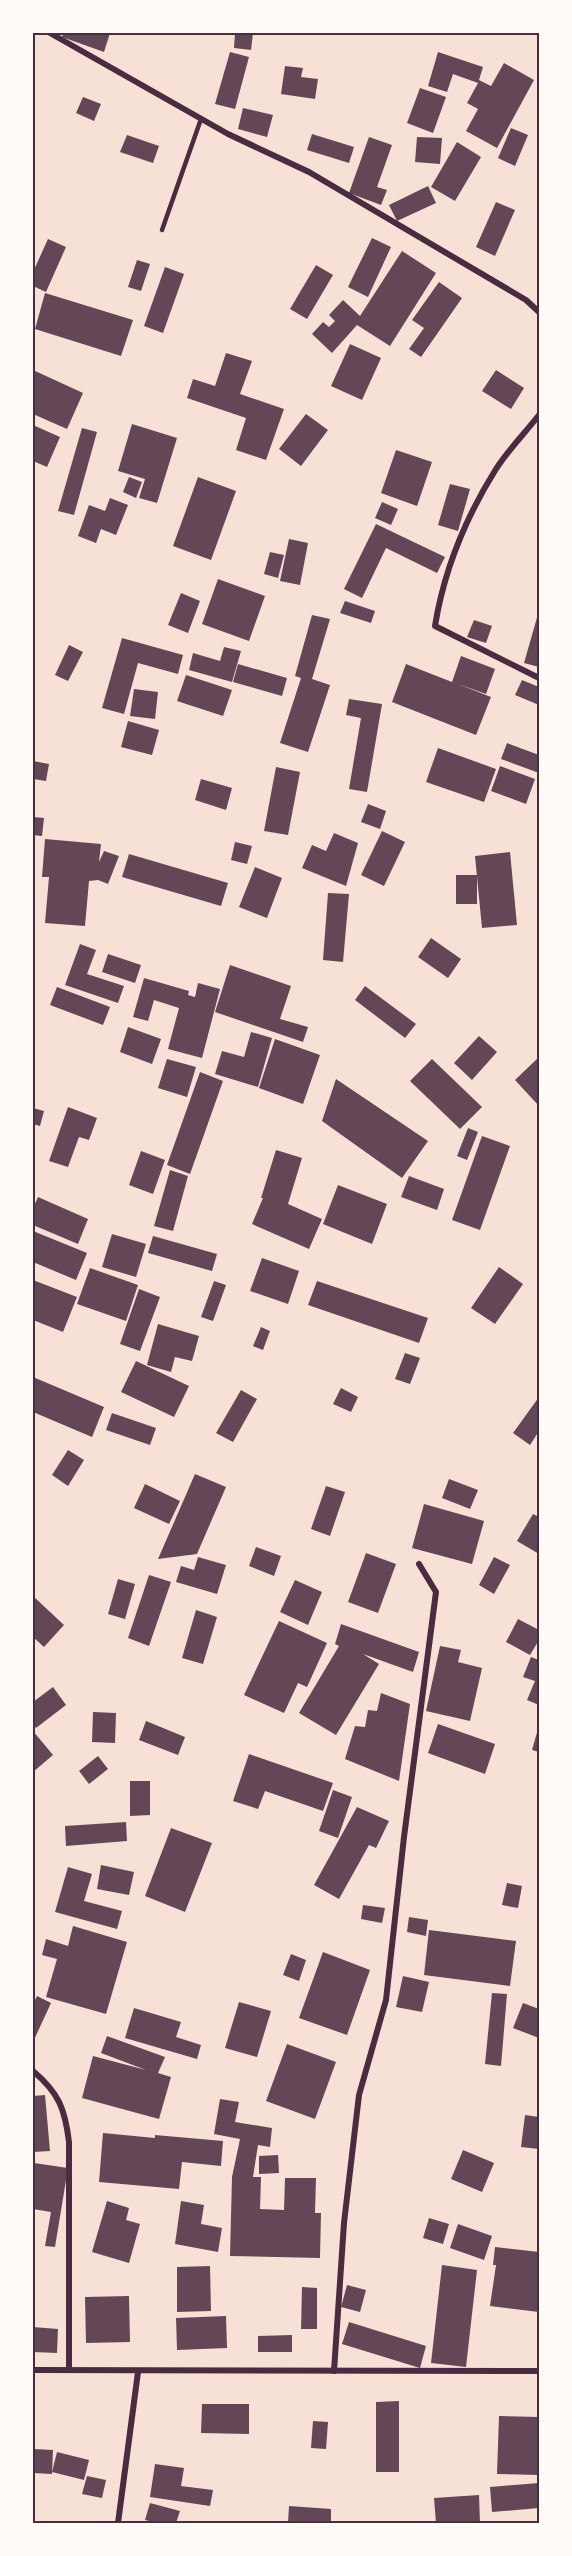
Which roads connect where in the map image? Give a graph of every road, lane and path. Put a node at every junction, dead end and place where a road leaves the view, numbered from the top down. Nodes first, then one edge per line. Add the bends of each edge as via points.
1 (50, 33) edge
2 (201, 119) junction
3 (162, 230) dead end
4 (539, 312) edge
5 (539, 415) edge
6 (539, 678) edge
7 (419, 1564) dead end
8 (33, 2071) edge
9 (33, 2370) edge
10 (69, 2370) junction
11 (334, 2371) junction
12 (539, 2371) edge
13 (138, 2372) junction
14 (118, 2523) edge

1 - 2 street
2 - 3 lane
2 - 4 street via 309,172 526,300
5 - 6 street via 497,468 462,531 439,599 435,626
7 - 11 street via 436,1592 386,2000 359,2095 344,2223
8 - 10 street via 51,2086 66,2114
9 - 10 street
10 - 13 street
11 - 12 street
11 - 13 street
13 - 14 street

